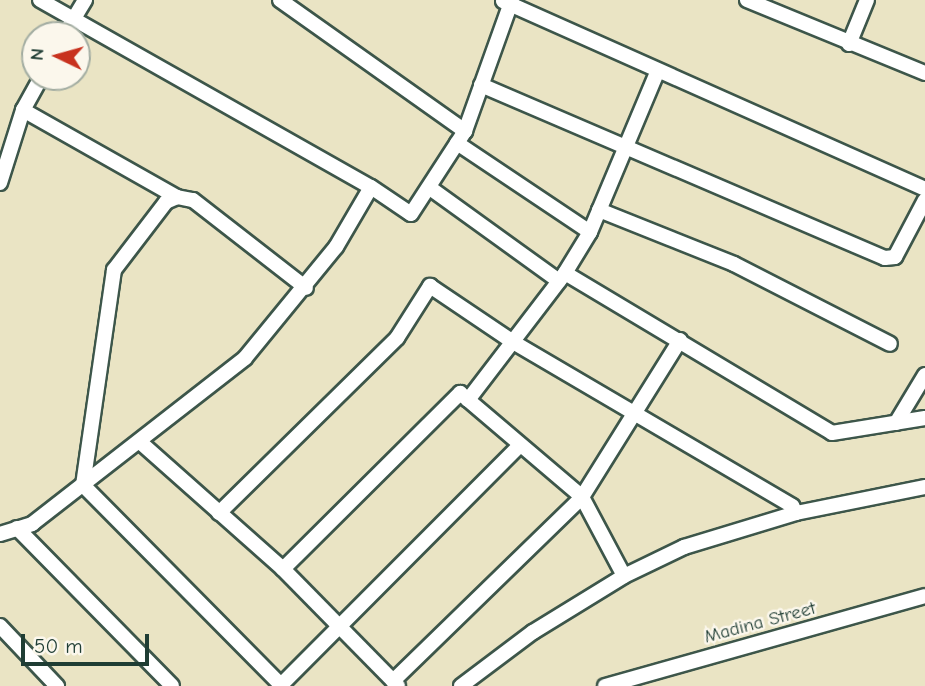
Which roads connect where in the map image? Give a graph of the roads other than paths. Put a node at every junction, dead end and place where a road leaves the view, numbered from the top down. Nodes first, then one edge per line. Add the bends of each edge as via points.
1 (40, 0) edge
2 (85, 0) edge
3 (280, 0) edge
4 (747, 0) edge
5 (867, 0) edge
6 (508, 2) edge
7 (770, 5) edge
8 (73, 20) junction
9 (849, 44) junction
10 (657, 73) junction
11 (925, 73) edge
12 (481, 85) junction
13 (33, 91) edge
14 (23, 110) junction
15 (461, 137) junction
16 (626, 147) junction
17 (0, 183) edge
18 (371, 187) junction
19 (430, 188) junction
20 (925, 189) edge
21 (177, 197) junction
22 (925, 200) edge
23 (599, 209) junction
24 (590, 232) junction
25 (562, 277) junction
26 (306, 288) junction
27 (680, 340) junction
28 (513, 342) junction
29 (890, 344) dead end
30 (925, 375) edge
31 (468, 400) junction
32 (635, 412) junction
33 (925, 418) edge
34 (896, 423) junction
35 (140, 442) junction
36 (519, 446) junction
37 (83, 485) junction
38 (925, 486) edge
39 (582, 497) junction
40 (219, 513) junction
41 (796, 513) junction
42 (17, 528) junction
43 (0, 534) edge
44 (283, 569) junction
45 (624, 576) junction
46 (925, 596) edge
47 (0, 626) edge
48 (339, 626) junction
49 (396, 683) edge
50 (57, 686) edge
51 (172, 686) edge
52 (281, 686) edge
53 (461, 686) edge
54 (606, 686) edge

1 - 8 street
2 - 8 street
3 - 15 street
4 - 7 street
5 - 9 street
6 - 10 street
6 - 12 street
7 - 9 street
8 - 18 street
9 - 11 street
10 - 16 street
10 - 20 street
12 - 15 street
12 - 16 street
13 - 14 street
14 - 17 street
14 - 21 street
15 - 19 street
15 - 24 street
16 - 22 street via 886,258 895,257
16 - 23 street
18 - 19 street via 411,214
18 - 26 street
19 - 25 street
21 - 26 street via 194,200
21 - 37 street via 166,202 114,270
23 - 24 street
23 - 29 street via 734,264
24 - 25 street
25 - 27 street
25 - 28 street
26 - 35 street via 245,358
27 - 32 street
27 - 34 street via 832,433
28 - 31 street
28 - 32 street
28 - 40 street via 428,286 397,338
30 - 34 street
31 - 36 street
31 - 44 street via 457,394
32 - 39 street
32 - 41 street via 792,506
33 - 34 street
35 - 37 street
35 - 40 street
36 - 39 street
36 - 48 street
37 - 42 street via 32,524
37 - 52 street
38 - 41 street
39 - 45 street
39 - 49 street
40 - 44 street
41 - 45 street via 684,547
42 - 43 street
42 - 51 street
44 - 48 street
45 - 53 street via 533,632
46 - 54 street, Madina Street
47 - 50 street
48 - 49 street
48 - 52 street

